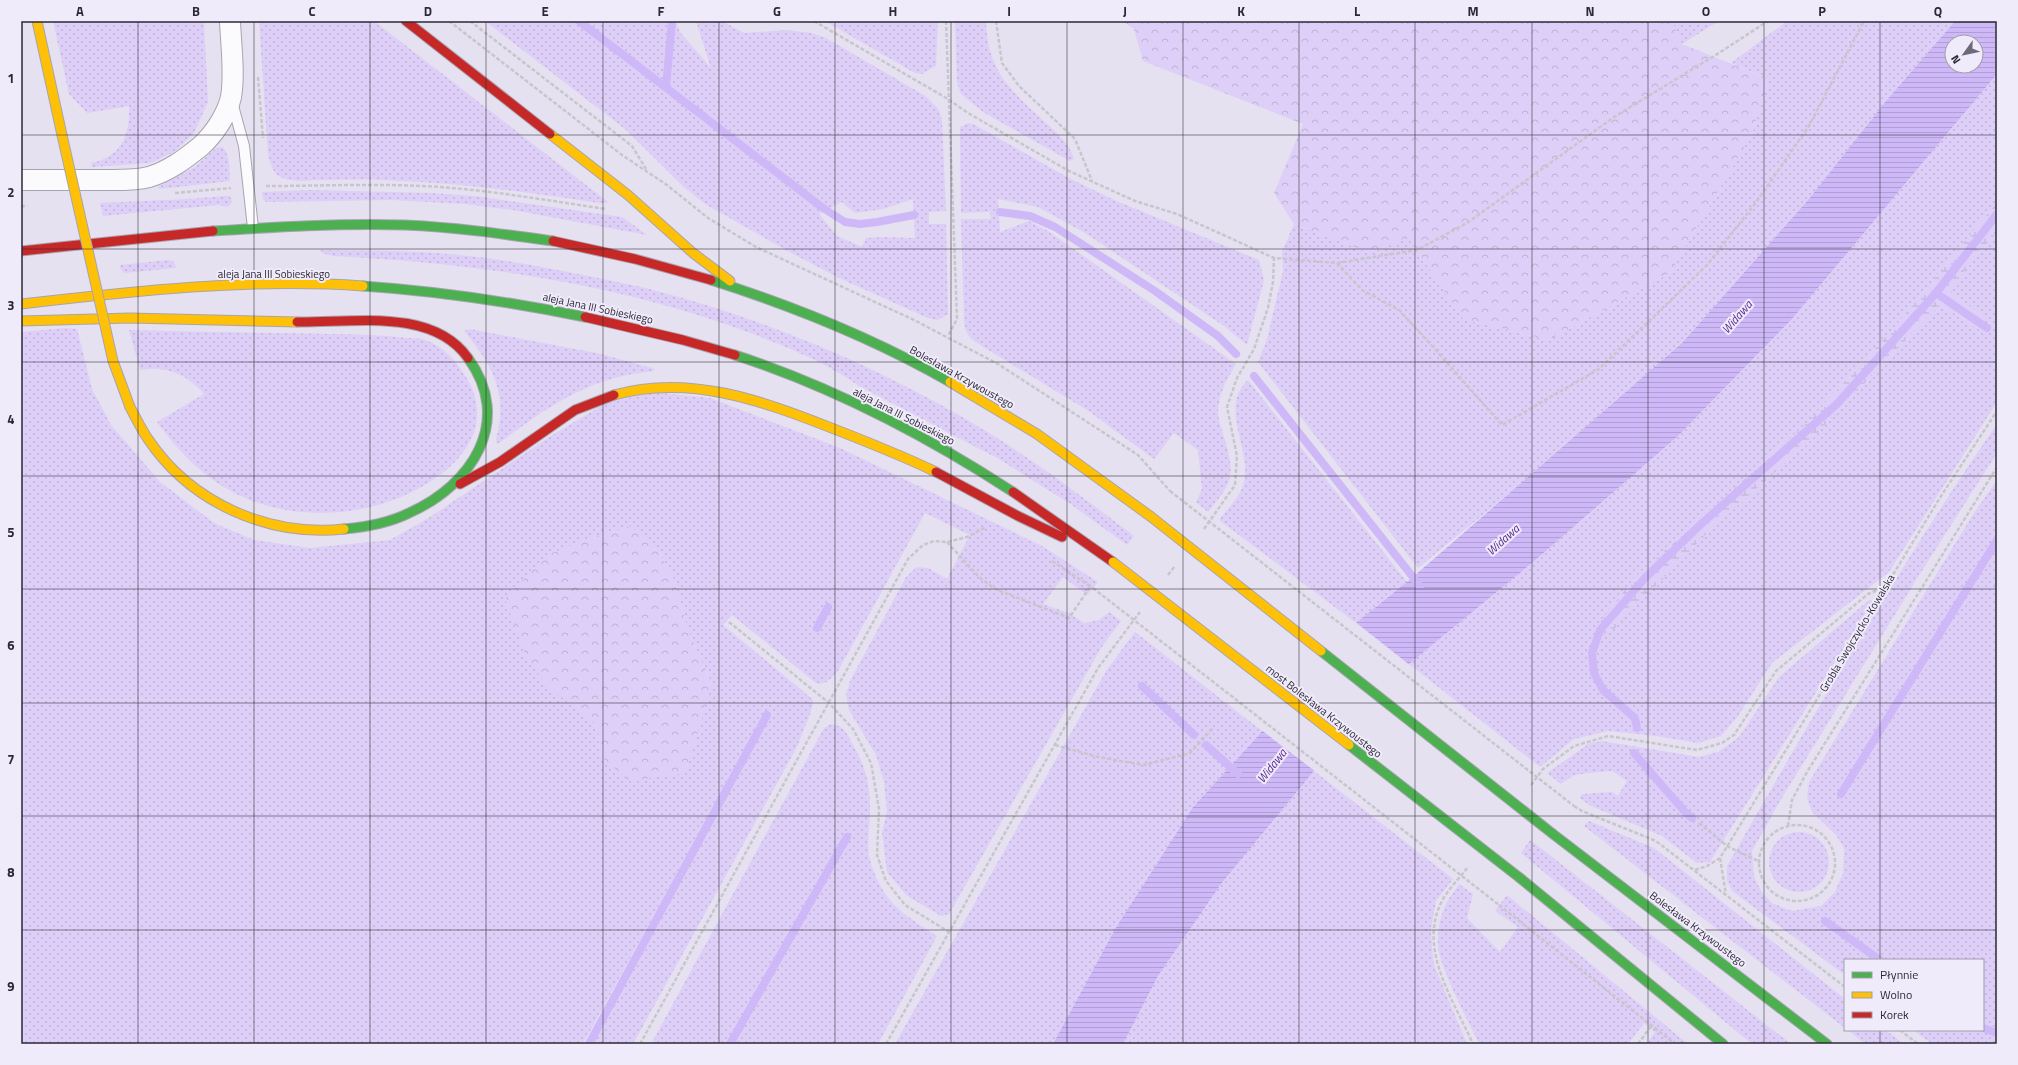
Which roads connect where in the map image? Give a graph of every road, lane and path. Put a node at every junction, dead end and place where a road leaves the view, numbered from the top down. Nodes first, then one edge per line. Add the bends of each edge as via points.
1 (37, 21) edge
2 (230, 21) edge
3 (406, 21) edge
4 (449, 21) edge
5 (470, 21) edge
6 (814, 21) edge
7 (946, 21) edge
8 (996, 21) edge
9 (1768, 21) edge
10 (1864, 21) edge
11 (258, 71) dead end
12 (230, 98) junction
13 (948, 99) junction
14 (263, 140) dead end
15 (646, 170) junction
16 (266, 179) dead end
17 (21, 180) edge
18 (1092, 181) junction
19 (608, 210) dead end
20 (253, 228) junction
21 (21, 251) edge
22 (1274, 258) junction
23 (1337, 263) junction
24 (744, 292) junction
25 (21, 304) edge
26 (21, 321) edge
27 (948, 336) junction
28 (1997, 411) edge
29 (1997, 467) edge
30 (448, 490) junction
31 (986, 527) dead end
32 (1200, 534) dead end
33 (947, 542) junction
34 (1105, 556) junction
35 (1113, 562) joint
36 (1176, 565) dead end
37 (1166, 577) dead end
38 (1882, 591) junction
39 (1142, 608) dead end
40 (729, 622) dead end
41 (829, 703) junction
42 (1214, 727) dead end
43 (1055, 745) junction
44 (1543, 769) dead end
45 (1698, 823) dead end
46 (1788, 826) junction
47 (1727, 846) junction
48 (1720, 858) junction
49 (1758, 861) junction
50 (1694, 870) junction
51 (1457, 882) dead end
52 (1726, 895) junction
53 (949, 932) junction
54 (1844, 986) edge
55 (1652, 1025) junction
56 (1901, 1031) edge
57 (640, 1044) edge
58 (886, 1044) edge
59 (1473, 1044) edge
60 (1638, 1044) edge
61 (1674, 1044) edge
62 (1724, 1044) edge
63 (1827, 1044) edge
64 (1918, 1044) edge

1 - 30 main road, bridge via 113,361 130,408 149,444 179,477 211,501 262,524 312,531 347,530 388,522 414,511
2 - 12 street
3 - 24 main road via 628,195 693,253
4 - 15 path via 622,155
5 - 15 path via 632,146
6 - 13 path
7 - 13 path
8 - 18 path via 1002,63 1019,86 1076,139
9 - 23 path via 1614,117 1460,226 1416,250
10 - 23 path via 1808,126 1754,205 1707,265 1599,368 1502,425 1399,310 1362,290
11 - 14 path
12 - 17 street via 225,114 207,140 170,168 148,177 120,180
12 - 20 lane via 244,146
13 - 18 path via 968,114 1069,171
13 - 27 path via 957,319
15 - 27 path via 708,218 756,247
16 - 19 path via 266,186 440,187
18 - 22 path via 1135,201 1184,217
20 - 21 main road
20 - 24 main road via 317,224 453,228 584,248 661,266
22 - 23 path
22 - 32 path via 1268,308 1254,349 1237,378 1227,407 1237,456 1235,485
24 - 63 main road, Bolesława Krzywoustego, bridge via 879,346 955,384 1053,444 1150,516 1553,834
25 - 34 main road, aleja Jana III Sobieskiego via 124,293 259,284 394,288 468,295 551,309 618,324 709,346 814,384 941,447 1024,499
26 - 30 main road via 131,318 381,323 433,330 457,344 475,366 486,388 489,410 481,447 463,477
27 - 50 path, bridge via 998,364 1138,455 1170,491 1574,806 1656,842
28 - 38 path, Grobla Swojczycko-Kowalska
29 - 46 path via 1807,772 1792,800
30 - 34 main road via 505,459 566,415 600,399 638,389 671,385 698,387 761,401 877,446 947,478 1022,519
31 - 33 path
33 - 41 path via 934,541 923,545 908,558
33 - 55 path, bridge via 979,577 995,588 1069,618 1092,587
34 - 35 main road, aleja Jana III Sobieskiego
35 - 62 main road, most Bolesława Krzywoustego, bridge via 1520,878
36 - 37 path
38 - 44 path via 1868,594 1776,670 1734,735 1722,743 1698,750 1608,736 1574,746
38 - 47 path, Grobla Swojczycko-Kowalska
39 - 43 path via 1098,668
40 - 41 path
41 - 53 path via 852,729 872,763 879,809 877,855 886,881 905,905
41 - 57 path
42 - 43 path via 1190,753 1144,765 1098,757
43 - 53 path
45 - 47 path
46 - 49 path via 1774,833 1763,845
46 - 49 path via 1802,826 1816,831 1827,841 1834,854 1830,882 1820,893 1807,900 1792,901 1779,897 1767,888 1760,874
47 - 48 path, Grobla Swojczycko-Kowalska
47 - 49 path
48 - 50 path
48 - 52 path
50 - 52 path
51 - 59 path via 1441,902 1436,921 1435,956
52 - 54 path
53 - 58 path
55 - 60 path
55 - 61 path
56 - 64 path

